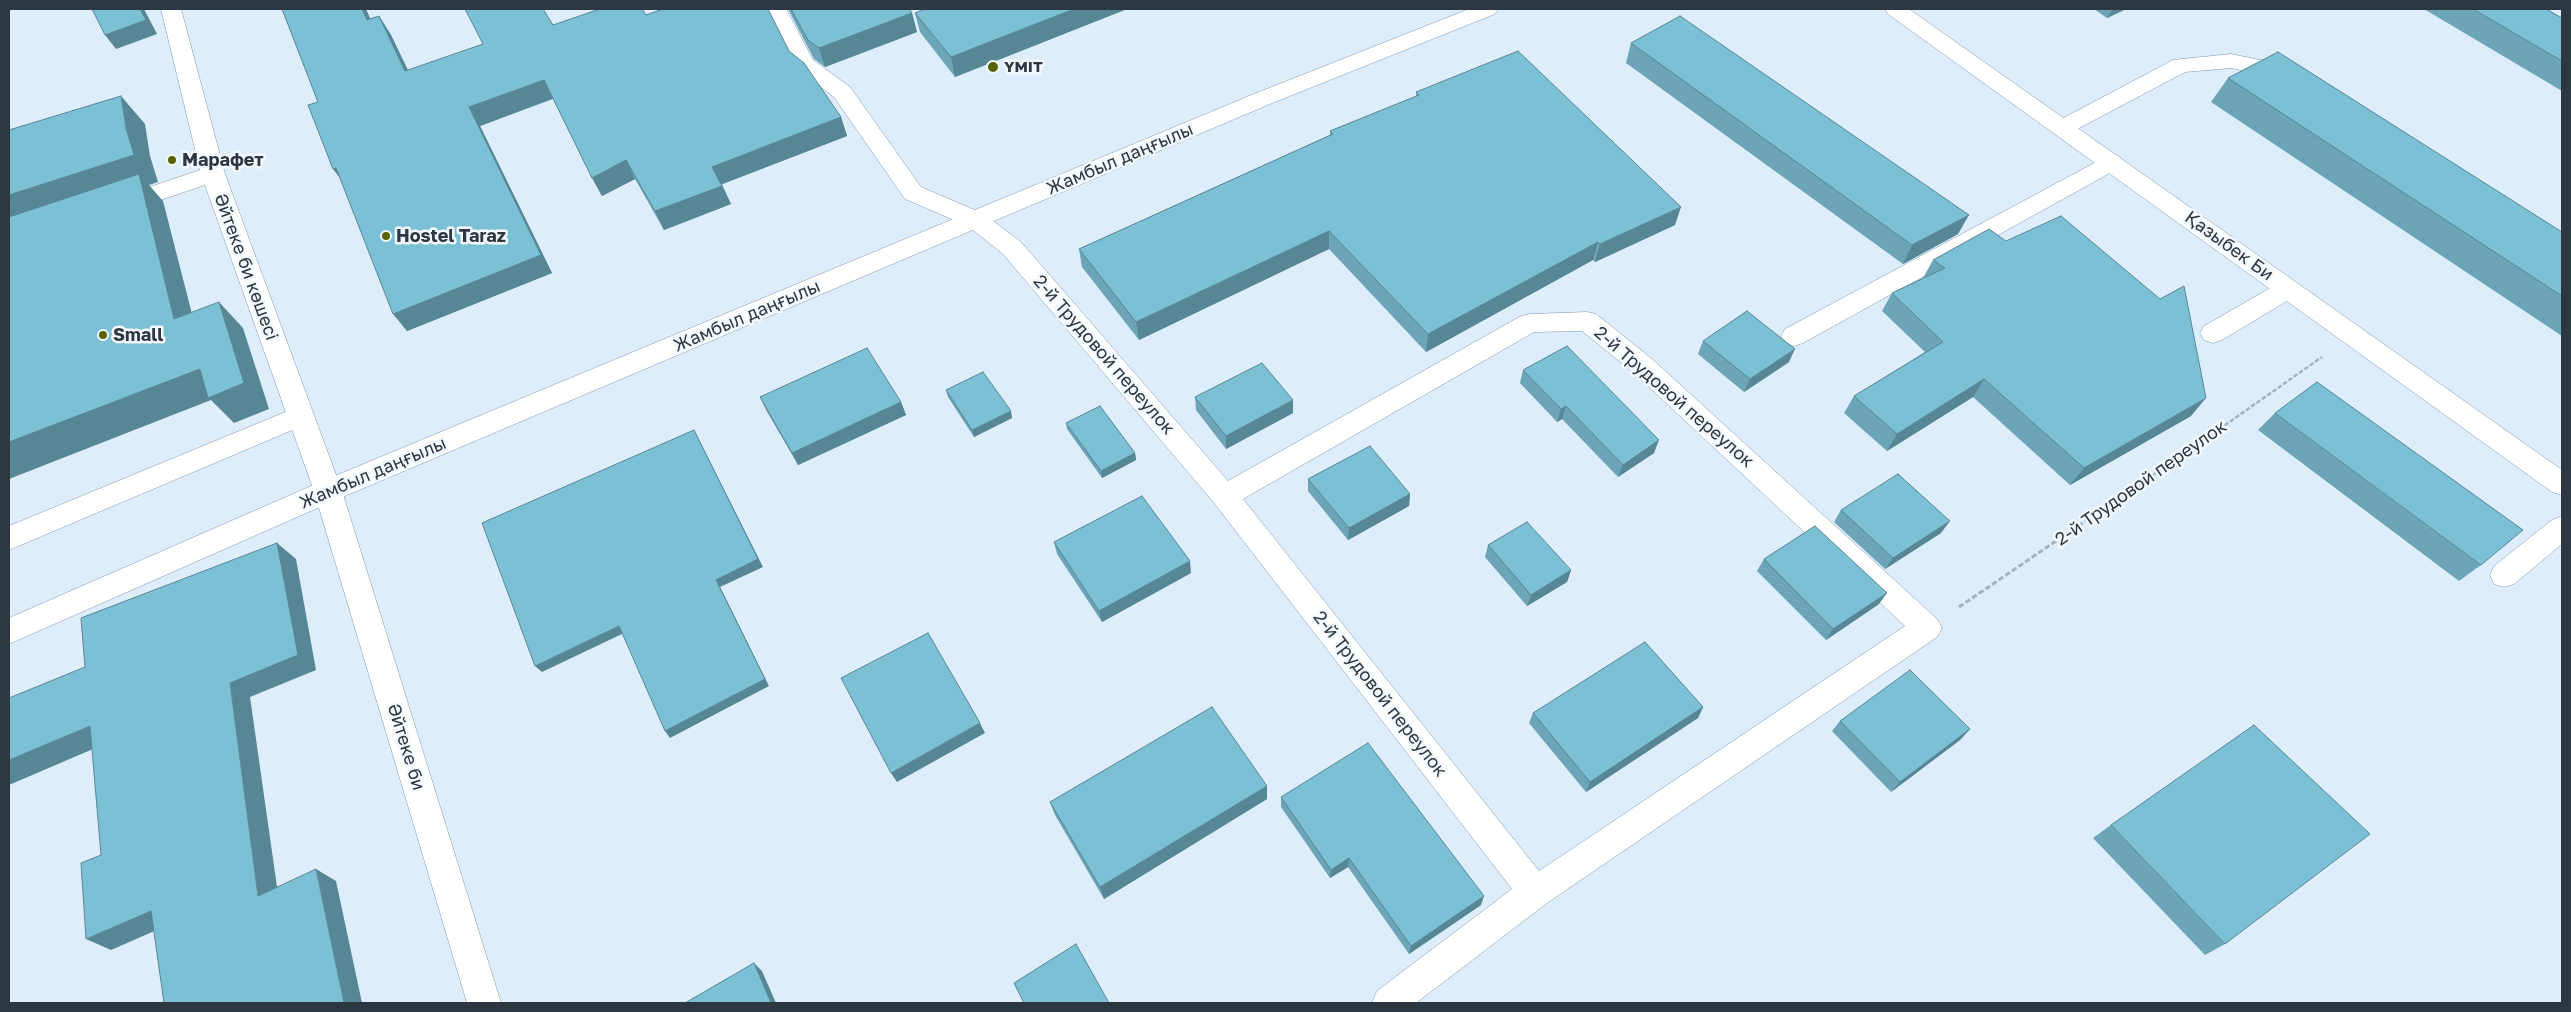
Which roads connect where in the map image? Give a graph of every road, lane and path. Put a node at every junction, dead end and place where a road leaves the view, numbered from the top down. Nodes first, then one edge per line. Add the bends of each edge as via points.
1 (171, 9) edge
2 (776, 9) edge
3 (1486, 9) edge
4 (1895, 9) edge
5 (2286, 72) edge
6 (2062, 128) junction
7 (2111, 162) junction
8 (213, 174) junction
9 (102, 212) edge
10 (976, 220) junction
11 (2288, 289) junction
12 (2213, 333) dead end
13 (2353, 335) junction
14 (1794, 336) dead end
15 (300, 416) junction
16 (2562, 484) edge
17 (328, 491) junction
18 (1225, 496) junction
19 (2562, 528) edge
20 (9, 538) edge
21 (2504, 575) edge
22 (1927, 628) junction
23 (9, 631) edge
24 (1535, 892) junction
25 (484, 1003) edge
26 (1389, 1003) edge

1 - 8 street, Әйтеке би көшесі
2 - 10 street, 2-й Трудовой переулок via 805,64 842,92 913,193
3 - 10 street, Жамбыл даңғылы
4 - 6 street, Қазыбек Би
5 - 6 street via 2231,62 2181,64
6 - 7 street, Қазыбек Би
7 - 11 street, Қазыбек Би
7 - 14 street
8 - 9 street
8 - 15 street, Әйтеке би көшесі
10 - 17 street, Жамбыл даңғылы
10 - 18 street, 2-й Трудовой переулок via 1012,248
11 - 12 street
11 - 13 street, Қазыбек Би
13 - 16 street, Қазыбек Би
13 - 22 path, 2-й Трудовой переулок via 2108,507
15 - 17 street, Әйтеке би көшесі
15 - 20 street
17 - 23 street, Жамбыл даңғылы
17 - 25 street, Әйтеке би
18 - 22 street, 2-й Трудовой переулок via 1530,323 1588,321 1643,366
18 - 24 street, 2-й Трудовой переулок
19 - 21 street
22 - 24 street
24 - 26 street

